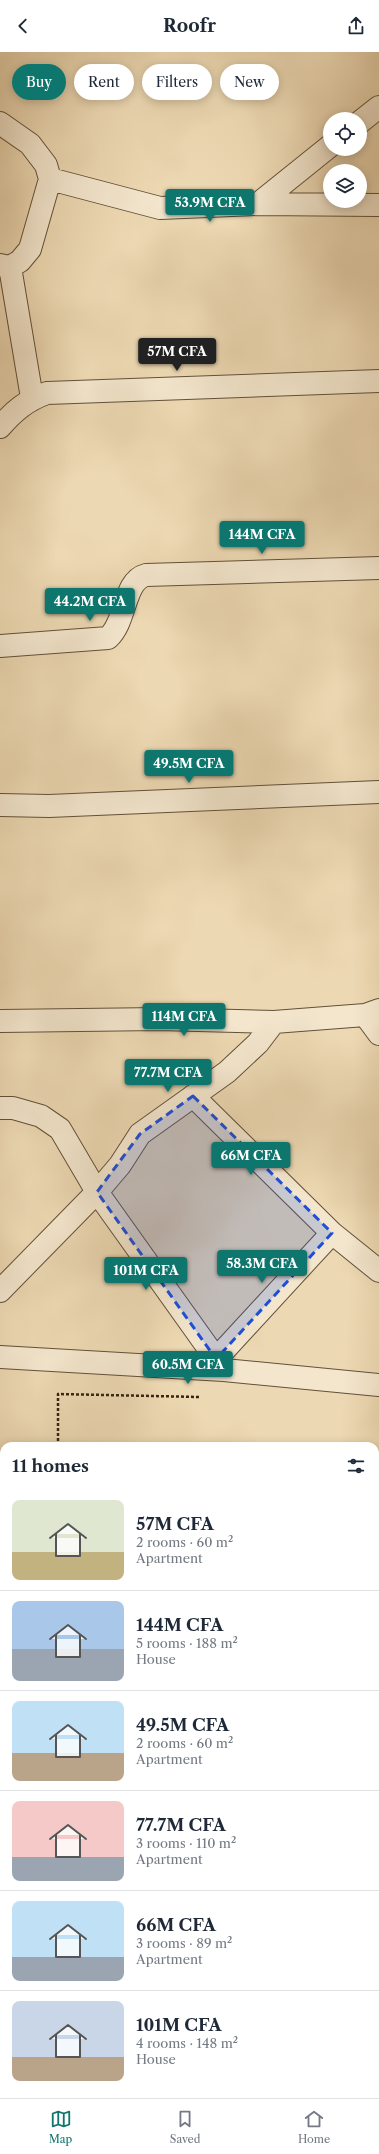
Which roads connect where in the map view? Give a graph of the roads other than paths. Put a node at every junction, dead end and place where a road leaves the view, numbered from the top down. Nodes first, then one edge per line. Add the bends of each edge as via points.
1 (379, 107) edge
2 (367, 116) edge
3 (0, 123) edge
4 (323, 152) edge
5 (50, 179) junction
6 (258, 204) junction
7 (379, 205) edge
8 (5, 266) edge
9 (379, 381) edge
10 (32, 398) junction
11 (0, 427) edge
12 (379, 568) edge
13 (0, 646) edge
14 (379, 792) edge
15 (0, 805) edge
16 (372, 1012) edge
17 (0, 1021) edge
18 (274, 1022) junction
19 (379, 1034) edge
20 (193, 1096) junction
21 (0, 1108) edge
22 (97, 1192) junction
23 (332, 1233) junction
24 (379, 1271) edge
25 (0, 1291) edge
26 (0, 1357) edge
27 (220, 1364) junction
28 (379, 1384) edge

1 - 2 street
3 - 5 street via 30,144 46,165
4 - 6 street
5 - 6 street via 160,208
5 - 8 street via 30,249 20,261
6 - 7 street
8 - 10 street
9 - 10 street via 47,393
10 - 11 street via 14,411
12 - 13 street via 146,576 137,578 132,584 116,631 108,638
14 - 15 street via 49,806
16 - 18 street
16 - 19 street
17 - 18 street via 159,1019
18 - 20 street via 258,1043 227,1072
20 - 22 street via 140,1134 120,1165
20 - 23 street
21 - 22 street via 13,1108 41,1116 60,1129
22 - 25 street
22 - 27 street
23 - 24 street
23 - 27 street
26 - 27 street
27 - 28 street

